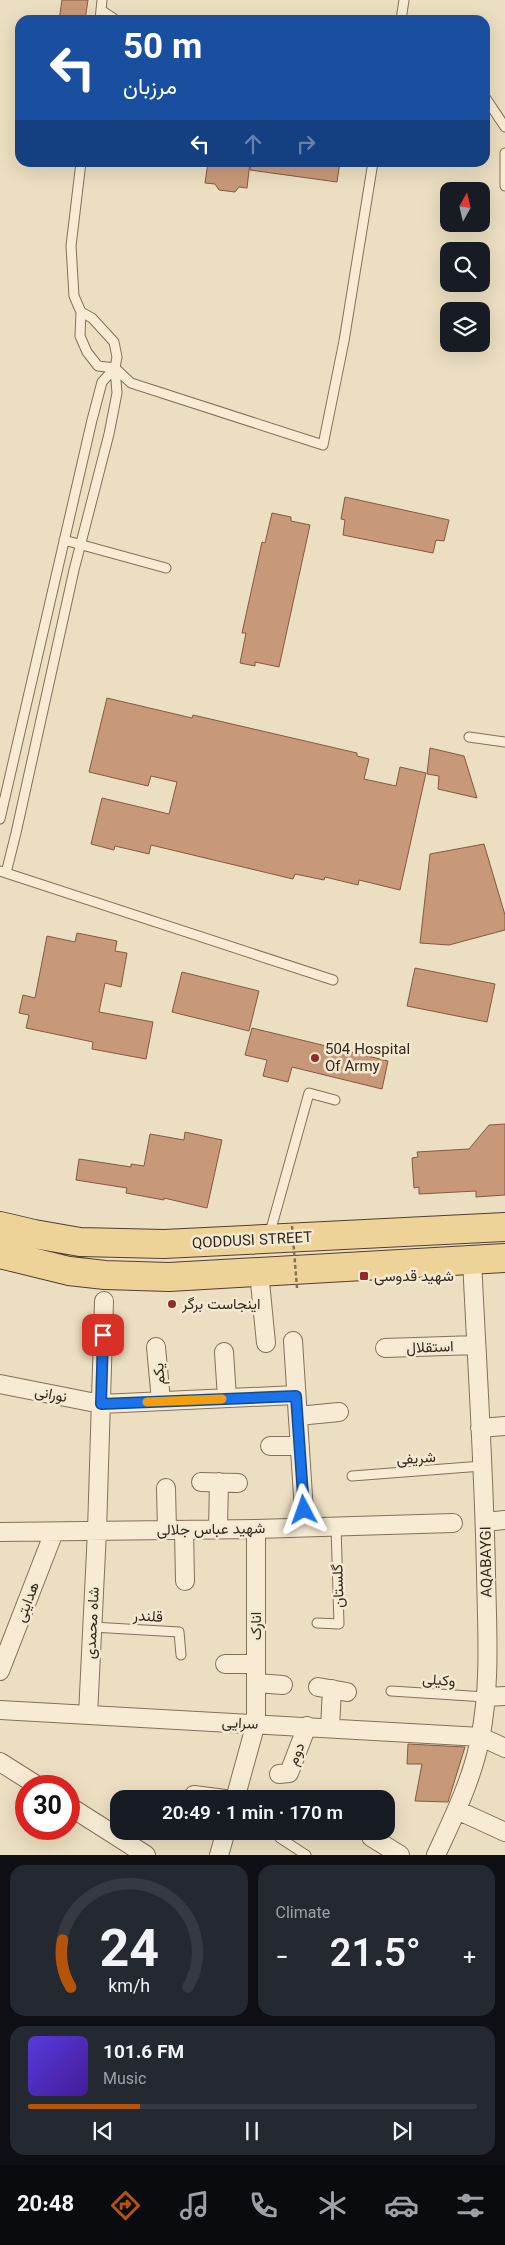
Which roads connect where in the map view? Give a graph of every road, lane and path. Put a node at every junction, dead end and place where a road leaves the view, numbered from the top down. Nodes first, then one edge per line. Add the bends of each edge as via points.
1 (102, 0) edge
2 (404, 0) edge
3 (101, 10) junction
4 (100, 15) edge
5 (108, 15) edge
6 (402, 15) edge
7 (490, 104) edge
8 (505, 127) edge
9 (505, 153) edge
10 (80, 167) edge
11 (372, 167) edge
12 (505, 186) edge
13 (81, 312) junction
14 (115, 368) junction
15 (64, 540) junction
16 (80, 545) junction
17 (166, 568) dead end
18 (469, 737) dead end
19 (505, 742) edge
20 (0, 819) edge
21 (3, 872) edge
22 (333, 980) dead end
23 (335, 1100) dead end
24 (0, 1226) edge
25 (292, 1226) dead end
26 (505, 1228) edge
27 (268, 1239) junction
28 (0, 1254) edge
29 (505, 1258) edge
30 (472, 1260) junction
31 (259, 1272) junction
32 (297, 1288) dead end
33 (104, 1301) dead end
34 (293, 1341) dead end
35 (266, 1343) dead end
36 (476, 1345) junction
37 (156, 1347) dead end
38 (385, 1348) dead end
39 (224, 1352) dead end
40 (0, 1384) edge
41 (296, 1396) junction
42 (227, 1398) junction
43 (161, 1401) junction
44 (101, 1404) junction
45 (339, 1412) dead end
46 (298, 1416) junction
47 (505, 1426) edge
48 (480, 1428) junction
49 (270, 1446) dead end
50 (300, 1446) junction
51 (482, 1466) junction
52 (352, 1476) dead end
53 (201, 1482) dead end
54 (219, 1482) junction
55 (238, 1482) dead end
56 (166, 1488) dead end
57 (505, 1520) edge
58 (485, 1522) junction
59 (453, 1523) dead end
60 (305, 1526) junction
61 (336, 1526) junction
62 (218, 1529) junction
63 (256, 1529) junction
64 (175, 1530) junction
65 (97, 1531) junction
66 (0, 1532) edge
67 (54, 1532) junction
68 (185, 1581) dead end
69 (317, 1623) dead end
70 (9, 1626) edge
71 (92, 1627) junction
72 (181, 1655) dead end
73 (225, 1664) dead end
74 (256, 1664) junction
75 (0, 1671) edge
76 (256, 1683) junction
77 (283, 1685) dead end
78 (332, 1689) dead end
79 (391, 1691) dead end
80 (505, 1696) edge
81 (486, 1697) junction
82 (0, 1710) edge
83 (88, 1715) junction
84 (256, 1724) junction
85 (307, 1726) junction
86 (330, 1728) junction
87 (481, 1737) junction
88 (505, 1748) edge
89 (0, 1762) edge
90 (279, 1774) dead end
91 (21, 1775) edge
92 (238, 1790) edge
93 (457, 1810) junction
94 (80, 1813) edge
95 (505, 1832) edge
96 (223, 1840) edge
97 (283, 1840) edge
98 (377, 1840) edge
99 (146, 1855) edge
100 (219, 1855) edge
101 (306, 1855) edge
102 (400, 1855) edge
103 (436, 1855) edge

1 - 3 lane
2 - 6 lane
3 - 4 lane
3 - 5 lane
7 - 8 lane
9 - 12 lane
10 - 13 lane via 71,246 74,296
11 - 14 lane via 344,341 322,446 131,383
13 - 14 lane via 92,318 114,342
13 - 14 lane via 80,336 87,352 98,366
14 - 15 lane via 102,382
14 - 16 lane via 117,393 109,434
15 - 16 lane
15 - 20 lane
16 - 17 lane
16 - 21 lane
18 - 19 lane
21 - 22 lane
23 - 27 lane via 309,1093
24 - 27 main road, QODDUSI STREET via 98,1243 164,1244
25 - 32 path, bridge
26 - 27 main road, QODDUSI STREET
28 - 31 main road via 105,1276 169,1277
29 - 30 main road
30 - 31 main road
30 - 36 street, AQABAYGI
31 - 35 street
33 - 44 street, شاه محمدی
34 - 41 street
36 - 38 street, استقلال
36 - 48 street, AQABAYGI
37 - 43 street, یکم
39 - 42 street
40 - 44 street, نورانی
41 - 42 street, نورانی
41 - 46 street
42 - 43 street, نورانی
43 - 44 street, نورانی
44 - 65 street, شاه محمدی
45 - 46 street
46 - 50 street
47 - 48 street
48 - 51 street, AQABAYGI
49 - 50 street
50 - 60 street
51 - 52 lane, شریفی
51 - 58 street, AQABAYGI
53 - 54 street
54 - 55 street
54 - 62 street
56 - 64 street
57 - 58 street
58 - 81 street, AQABAYGI
59 - 61 street, شهید عباس جلالی
60 - 61 street, شهید عباس جلالی
60 - 63 street, شهید عباس جلالی
61 - 69 lane, گلستان via 339,1624
62 - 63 street, شهید عباس جلالی
62 - 64 street, شهید عباس جلالی
63 - 74 street, انارک
64 - 65 street, شهید عباس جلالی
64 - 68 street
65 - 67 street, شهید عباس جلالی
65 - 71 street, شاه محمدی
66 - 67 street, شهید عباس جلالی
67 - 70 street, هدایتی
70 - 75 street, هدایتی
71 - 72 lane, قلندر via 179,1632
71 - 83 street, شاه محمدی
73 - 74 street
74 - 76 street, انارک
76 - 77 street
76 - 84 street, انارک
78 - 86 street
79 - 81 lane, وکیلی
80 - 81 street
81 - 87 street, AQABAYGI
82 - 83 street, سرایی
83 - 84 street, سرایی
84 - 85 street, سرایی
84 - 92 street, انارک
85 - 86 street, سرایی
85 - 90 street, دوم via 288,1773
86 - 87 street, سرایی
87 - 88 street
87 - 93 street, AQABAYGI
89 - 91 street
93 - 95 street
93 - 103 street, AQABAYGI
94 - 99 street
96 - 100 street
97 - 101 lane
98 - 102 street

